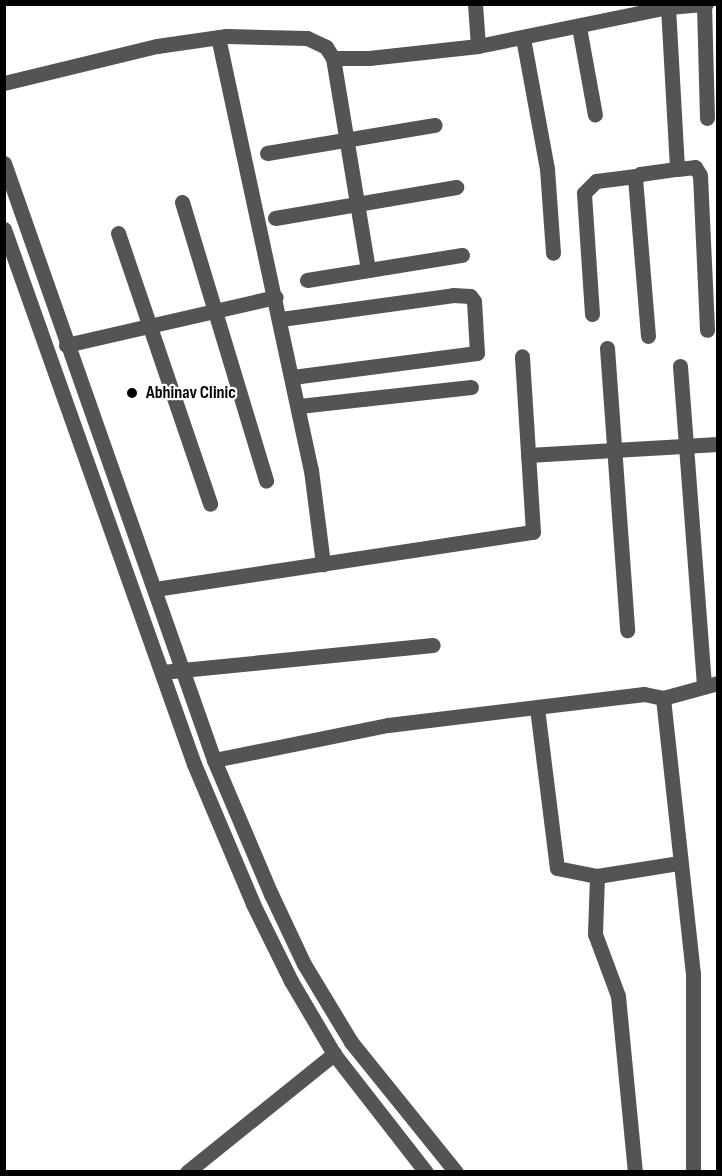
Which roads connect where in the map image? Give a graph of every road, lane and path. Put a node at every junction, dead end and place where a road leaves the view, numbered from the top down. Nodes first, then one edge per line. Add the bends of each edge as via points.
1 (475, 4) edge
2 (704, 5) edge
3 (668, 7) junction
4 (579, 27) junction
5 (218, 37) junction
6 (523, 38) junction
7 (478, 46) junction
8 (333, 58) junction
9 (4, 83) edge
10 (595, 115) dead end
11 (707, 118) dead end
12 (435, 125) dead end
13 (346, 138) junction
14 (267, 153) dead end
15 (4, 163) edge
16 (677, 169) junction
17 (636, 176) junction
18 (456, 187) dead end
19 (182, 202) dead end
20 (357, 203) junction
21 (275, 218) dead end
22 (4, 229) edge
23 (118, 233) dead end
24 (553, 253) dead end
25 (462, 255) dead end
26 (368, 270) junction
27 (307, 280) dead end
28 (276, 297) junction
29 (214, 311) junction
30 (592, 314) dead end
31 (281, 319) junction
32 (149, 326) junction
33 (707, 330) dead end
34 (648, 336) dead end
35 (66, 345) junction
36 (607, 348) dead end
37 (522, 356) dead end
38 (680, 366) dead end
39 (292, 377) junction
40 (471, 387) dead end
41 (299, 406) junction
42 (717, 444) edge
43 (685, 445) junction
44 (614, 449) junction
45 (528, 455) junction
46 (267, 481) dead end
47 (210, 504) dead end
48 (323, 564) junction
49 (155, 589) junction
50 (627, 630) dead end
51 (433, 645) dead end
52 (184, 670) junction
53 (162, 672) junction
54 (711, 683) edge
55 (663, 698) junction
56 (537, 708) junction
57 (214, 760) junction
58 (678, 862) junction
59 (597, 876) junction
60 (334, 1054) junction
61 (193, 1170) edge
62 (426, 1172) edge
63 (456, 1172) edge
64 (635, 1172) edge
65 (693, 1172) edge

1 - 7 street
2 - 3 street
2 - 11 street
3 - 4 street
3 - 16 street
4 - 6 street
4 - 10 street
5 - 8 street via 307,38 326,47
5 - 9 street via 157,46
5 - 28 street
6 - 7 street
6 - 24 street via 548,169
7 - 8 street
8 - 13 street
12 - 13 street
13 - 14 street
13 - 20 street
15 - 35 street
16 - 17 street
16 - 33 street via 695,167 700,176
17 - 30 street via 596,181 584,193
17 - 34 street
18 - 20 street
19 - 29 street
20 - 21 street
20 - 26 street
22 - 53 street
23 - 32 street
25 - 26 street
26 - 27 street
28 - 29 street
28 - 31 street
29 - 32 street
29 - 46 street
31 - 39 street
31 - 39 street via 453,295 470,296 474,302 477,353
32 - 35 street
32 - 47 street
35 - 49 street
36 - 44 street
37 - 45 street
38 - 43 street
39 - 41 street
40 - 41 street
41 - 48 street via 312,470
42 - 43 street
43 - 44 street
43 - 54 street
44 - 45 street
44 - 50 street
45 - 48 street via 533,532
48 - 49 street
49 - 52 street
51 - 52 street
52 - 53 street
52 - 57 street
53 - 60 street via 194,764 253,904 291,981
54 - 55 street
55 - 56 street via 644,694
55 - 58 street
56 - 57 street via 388,725
56 - 59 street via 557,868
57 - 63 street via 304,964 351,1042
58 - 59 street
58 - 65 street via 693,974
59 - 64 street via 595,934 618,996
60 - 61 street
60 - 62 street

